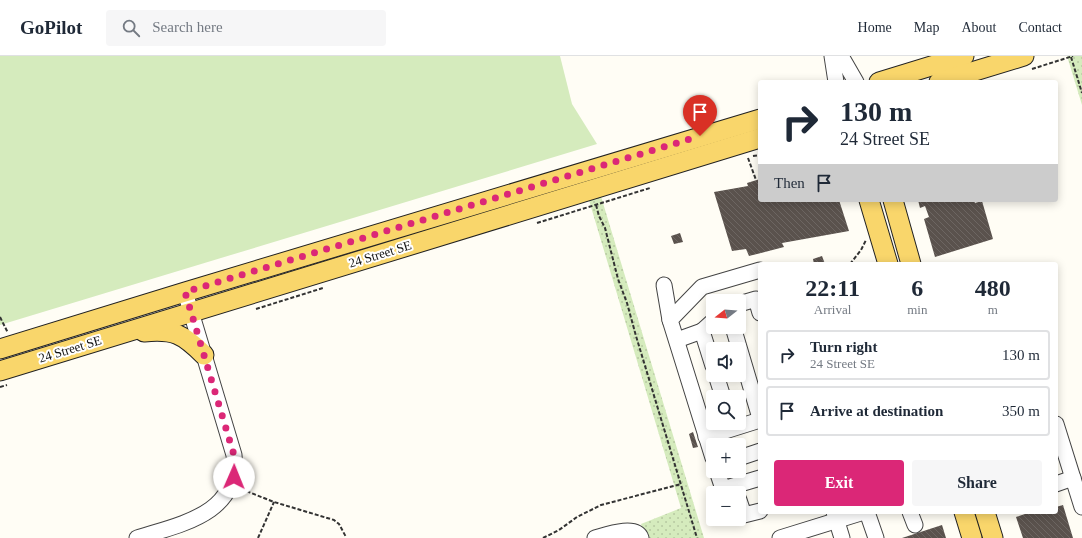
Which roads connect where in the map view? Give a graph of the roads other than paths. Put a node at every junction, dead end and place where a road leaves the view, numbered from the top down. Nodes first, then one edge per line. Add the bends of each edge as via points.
1 (832, 56) edge
2 (841, 56) edge
3 (964, 56) edge
4 (1024, 56) edge
5 (836, 80) edge
6 (855, 80) edge
7 (886, 80) edge
8 (946, 80) edge
9 (758, 120) edge
10 (758, 139) edge
11 (871, 202) edge
12 (894, 202) edge
13 (887, 262) edge
14 (910, 262) edge
15 (758, 271) edge
16 (664, 285) dead end
17 (185, 292) junction
18 (746, 302) edge
19 (758, 306) edge
20 (190, 312) junction
21 (670, 320) junction
22 (706, 327) edge
23 (702, 331) junction
24 (121, 334) junction
25 (735, 334) edge
26 (677, 340) junction
27 (706, 344) edge
28 (0, 349) edge
29 (204, 355) junction
30 (6, 377) edge
31 (758, 412) edge
32 (758, 420) edge
33 (746, 422) edge
34 (723, 430) edge
35 (706, 437) joint
36 (1058, 438) edge
37 (1060, 451) edge
38 (758, 452) edge
39 (746, 456) edge
40 (1073, 478) junction
41 (758, 479) edge
42 (1058, 483) edge
43 (746, 487) edge
44 (1082, 508) edge
45 (758, 511) edge
46 (746, 514) edge
47 (850, 514) edge
48 (867, 514) edge
49 (965, 514) edge
50 (986, 514) edge
51 (835, 516) edge
52 (137, 538) edge
53 (595, 538) edge
54 (641, 538) edge
55 (780, 538) edge
56 (842, 538) edge
57 (876, 538) edge
58 (972, 538) edge
59 (993, 538) edge

1 - 5 street
2 - 6 street
3 - 7 main road
4 - 8 main road
9 - 17 main road, 24 Street SE
10 - 20 main road, 24 Street SE
11 - 13 main road
12 - 14 main road
15 - 21 street via 702,287
16 - 21 street
17 - 20 street
17 - 28 main road, 24 Street SE
18 - 19 street via 756,299
20 - 24 main road, 24 Street SE
20 - 29 street
21 - 26 street
22 - 23 street
23 - 26 street
23 - 27 street
24 - 29 main road via 149,331 179,334 190,340
24 - 30 main road, 24 Street SE
25 - 31 street
26 - 35 street
29 - 52 street via 234,455 235,468 228,490 212,509 197,517
32 - 33 street
34 - 35 street
36 - 37 street
37 - 40 street
38 - 39 street
40 - 42 street
40 - 44 street
41 - 43 street
45 - 46 street
47 - 51 street
48 - 57 street
49 - 58 main road
50 - 59 main road
51 - 55 street
51 - 56 street
53 - 54 street via 628,530 640,535

